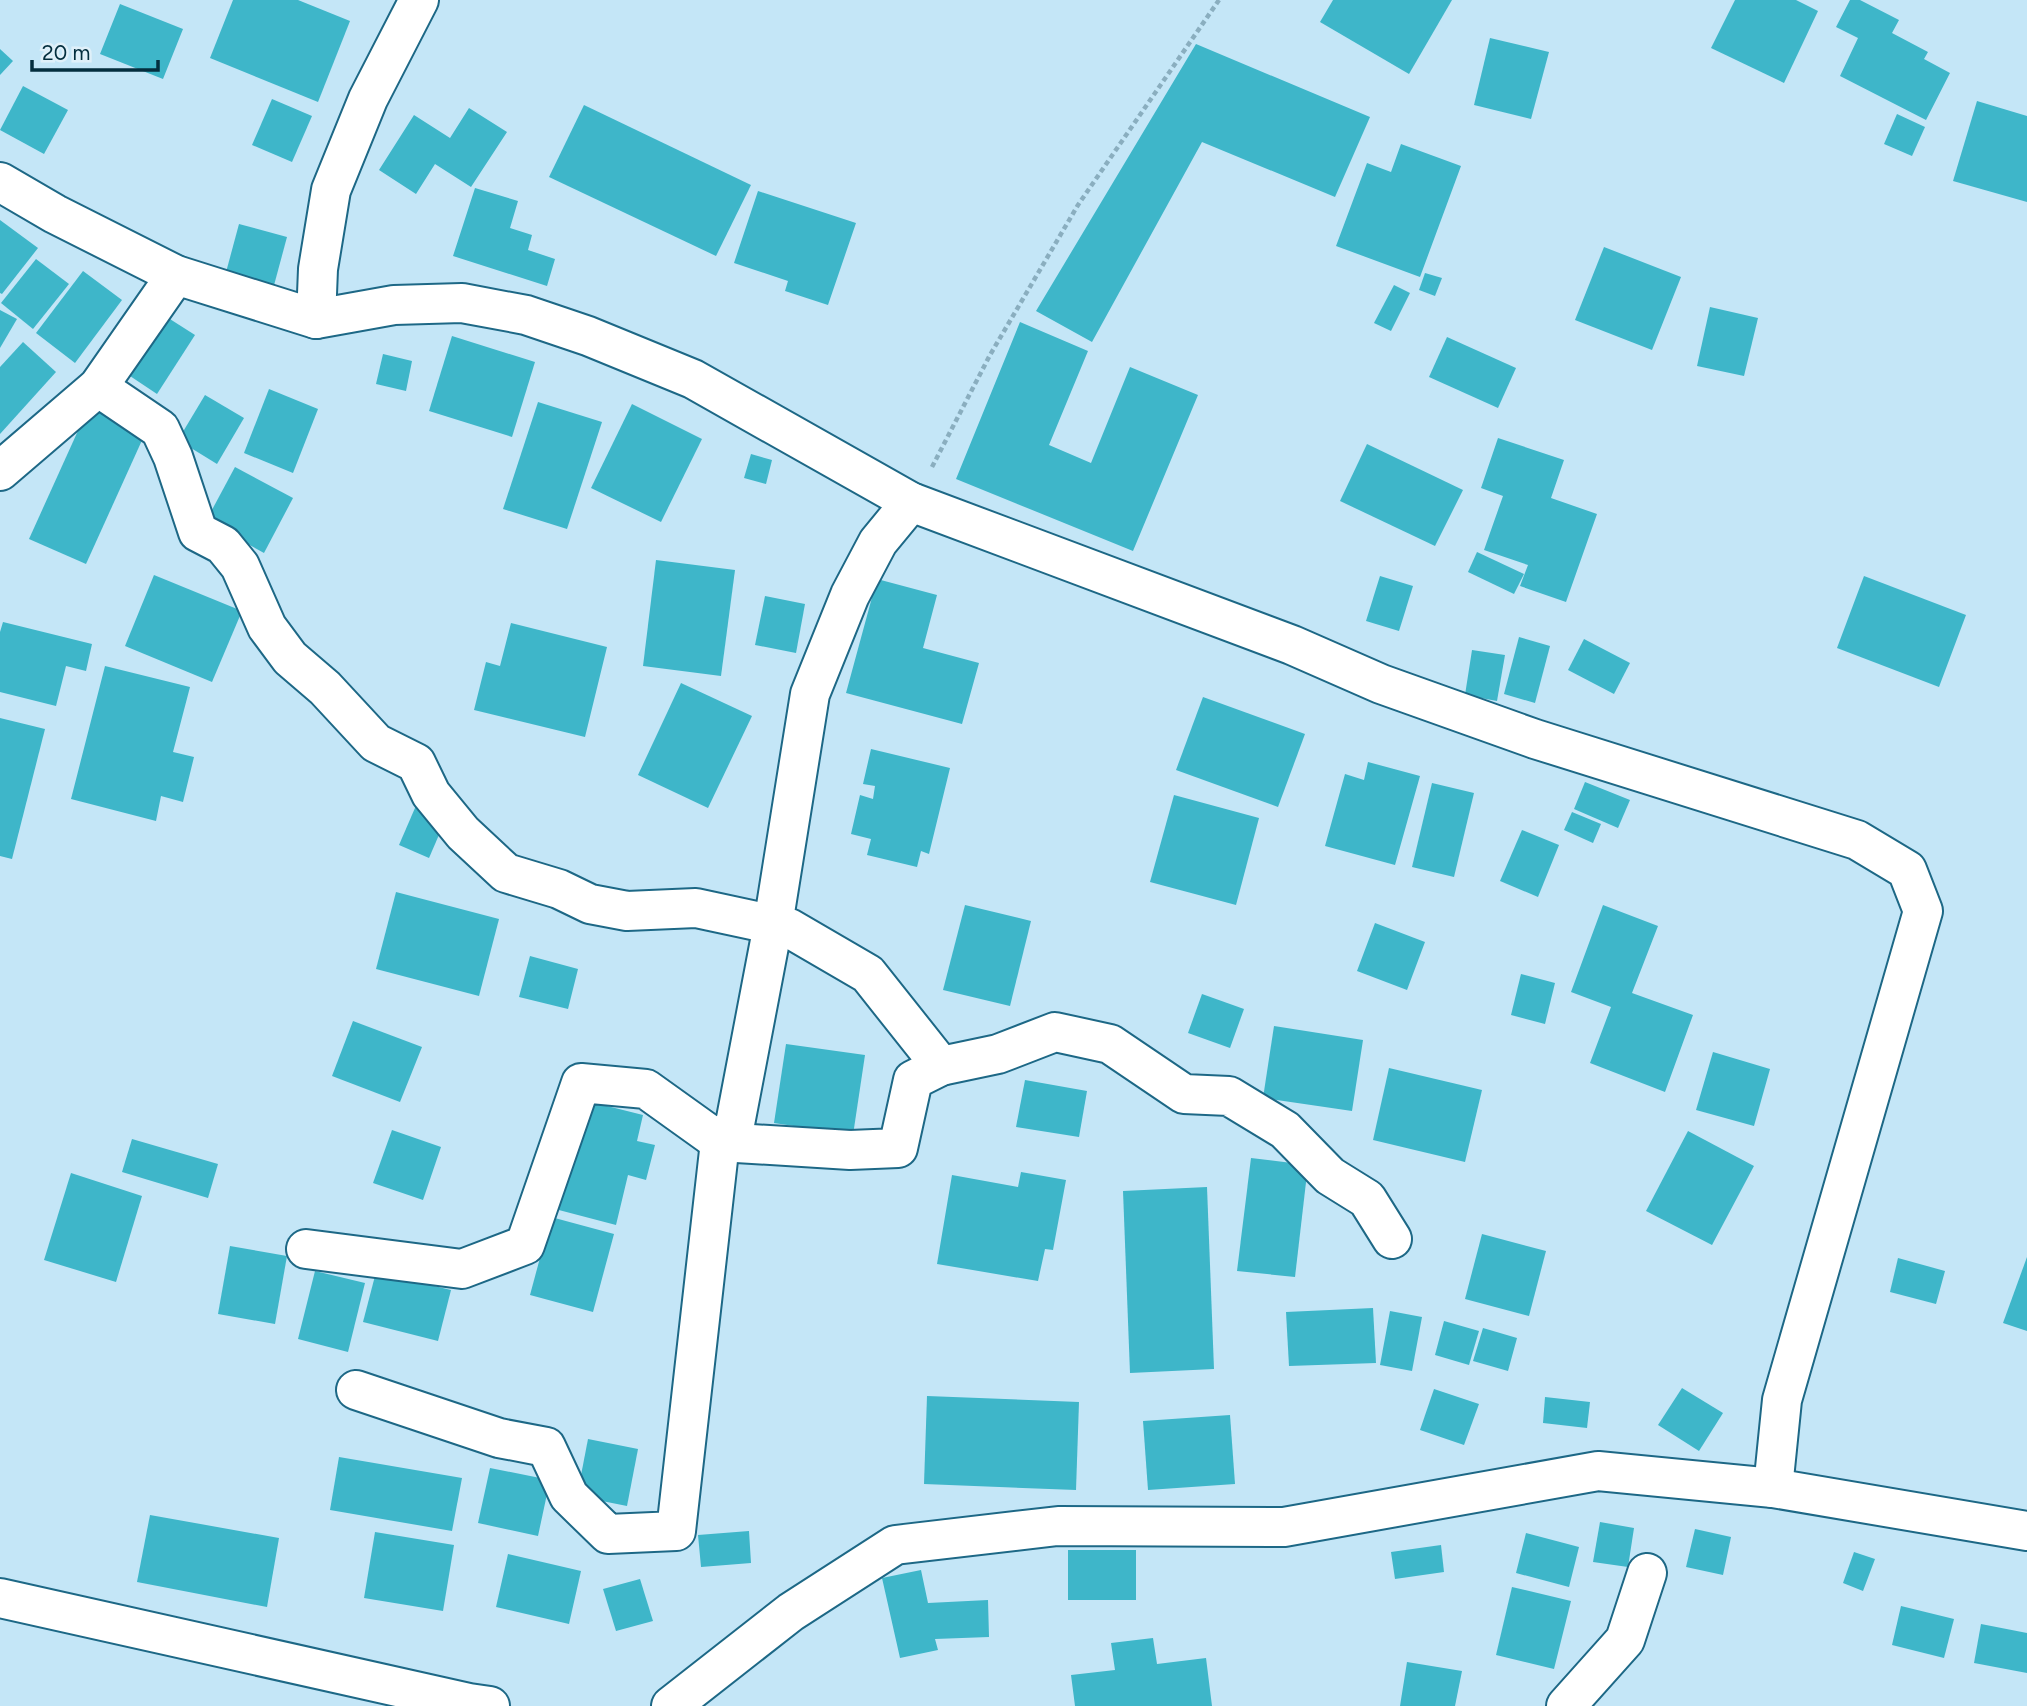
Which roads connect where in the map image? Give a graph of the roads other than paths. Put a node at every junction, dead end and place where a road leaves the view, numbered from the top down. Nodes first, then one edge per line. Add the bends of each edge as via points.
1 (419, 0) edge
2 (0, 182) edge
3 (176, 275) junction
4 (316, 319) junction
5 (98, 387) junction
6 (0, 471) edge
7 (912, 502) junction
8 (773, 925) junction
9 (941, 1066) junction
10 (720, 1142) junction
11 (1391, 1239) dead end
12 (306, 1249) dead end
13 (356, 1390) dead end
14 (1773, 1488) junction
15 (2027, 1531) edge
16 (1647, 1573) dead end
17 (0, 1598) edge
18 (490, 1706) edge
19 (671, 1706) edge
20 (1566, 1706) edge

1 - 4 street via 368,99 331,190 318,269
2 - 3 street
3 - 4 street
3 - 5 street
4 - 7 street via 394,305 462,303 526,315 693,379
5 - 6 street
5 - 8 street via 160,429 198,532 223,545 240,566 267,627 290,658 376,743 416,762 431,794 463,833 506,873 590,904 627,911 696,908
7 - 8 street via 878,542 810,694
7 - 14 street via 1292,645 1381,684 1535,739 1857,840 1907,870 1923,911 1782,1399
8 - 9 street via 789,928 867,974
8 - 10 street via 735,1124
9 - 10 street via 913,1080 898,1148 850,1150
9 - 11 street via 998,1054 1055,1032 1110,1044 1184,1094 1229,1096 1285,1130 1330,1175 1367,1199
10 - 12 street via 646,1089 580,1083 525,1245 461,1269
10 - 13 street via 676,1531 608,1534 569,1496 546,1447 499,1438
14 - 15 street
14 - 19 street via 1598,1471 1284,1527 1058,1526 895,1545 791,1612
16 - 20 street via 1625,1640
17 - 18 street

